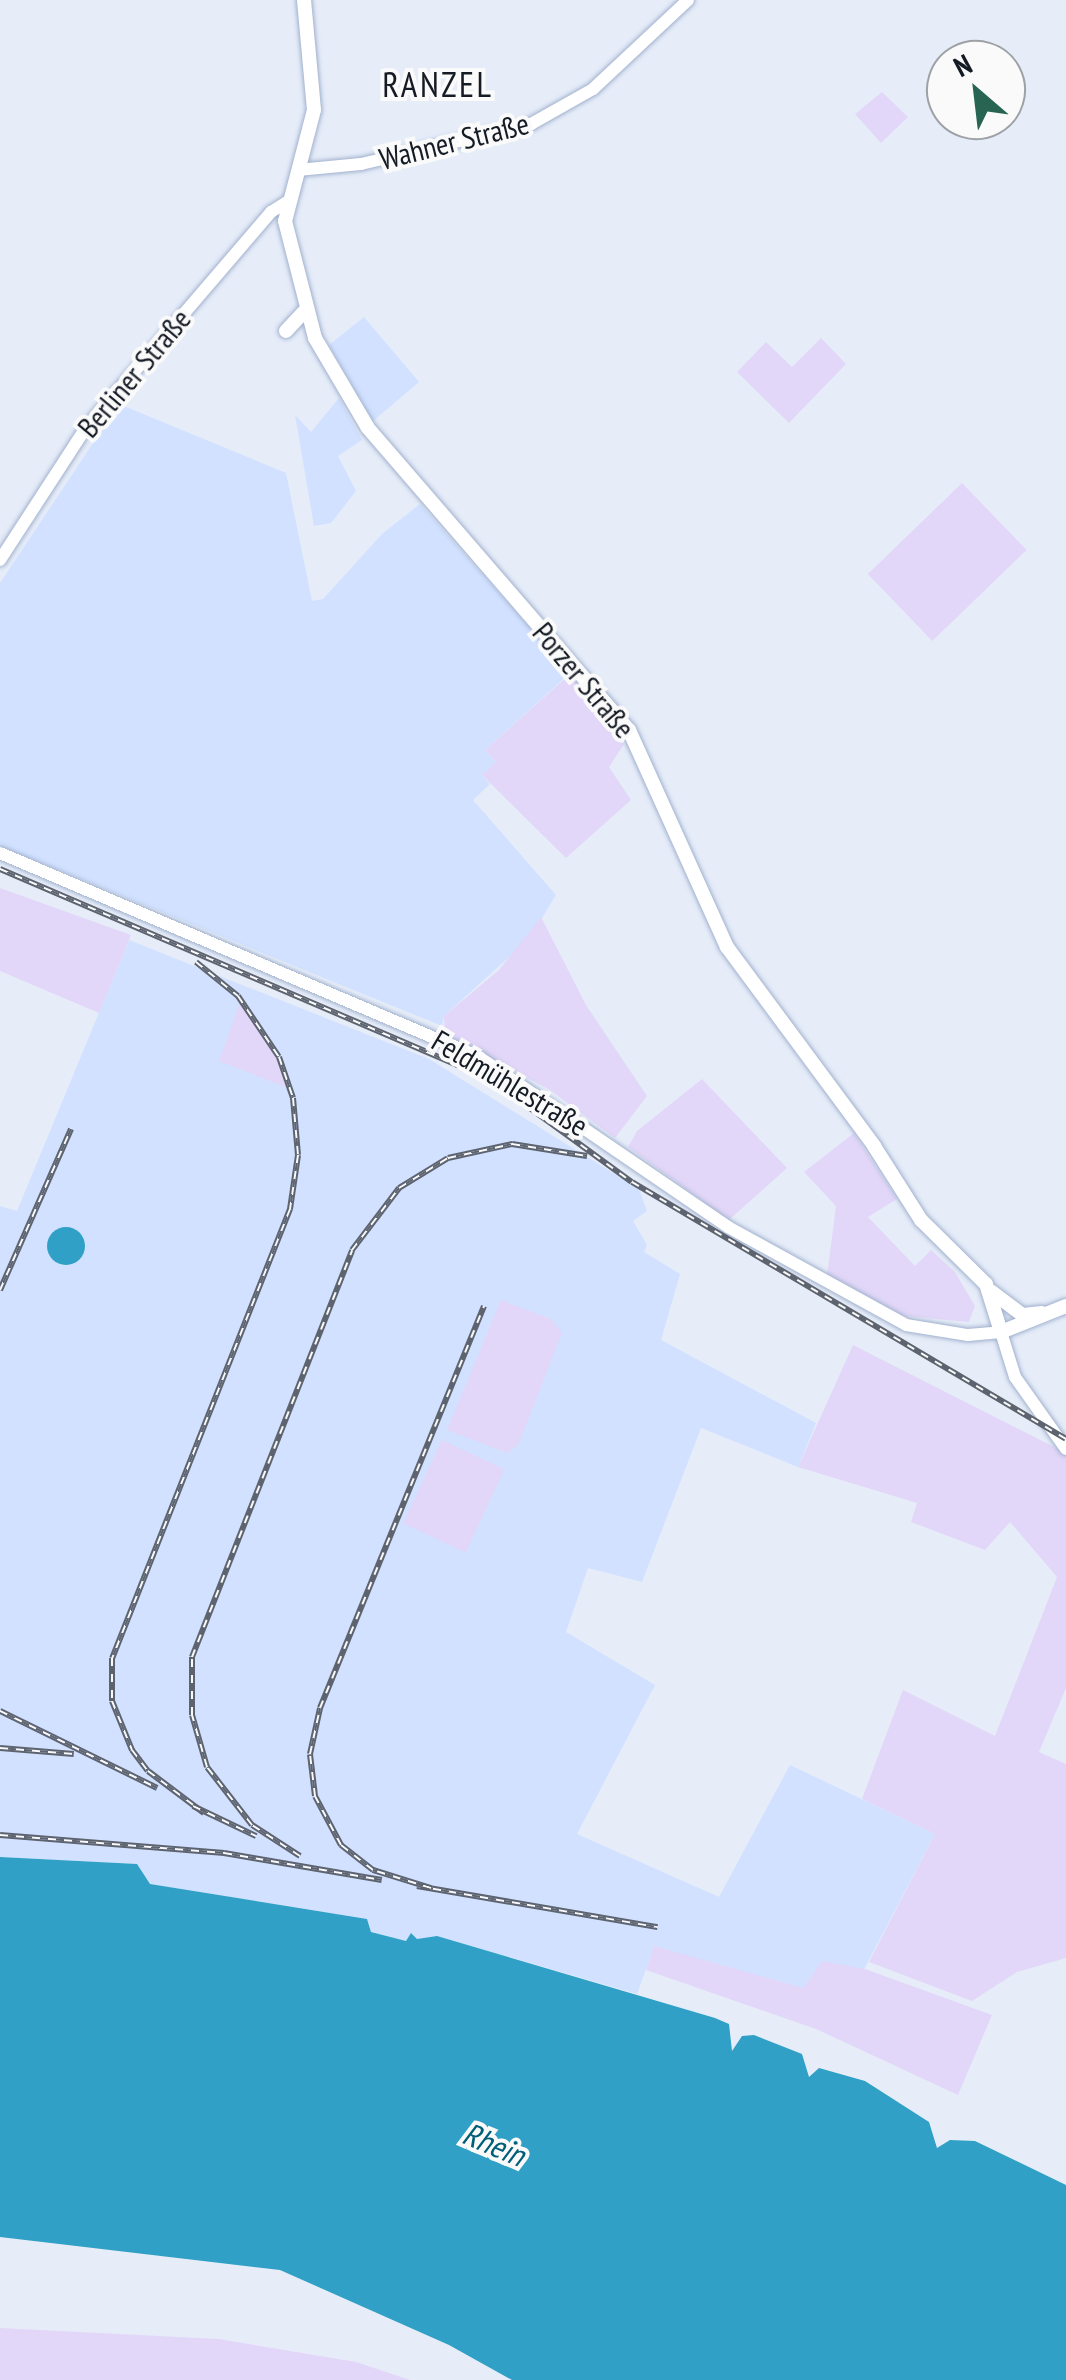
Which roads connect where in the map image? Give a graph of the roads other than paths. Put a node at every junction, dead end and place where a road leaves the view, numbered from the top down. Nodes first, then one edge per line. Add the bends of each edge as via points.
1 (304, 0) edge
2 (688, 0) edge
3 (298, 170) junction
4 (287, 202) junction
5 (304, 312) junction
6 (286, 331) dead end
7 (0, 560) edge
8 (0, 854) edge
9 (990, 1290) junction
10 (1064, 1307) edge
11 (1001, 1332) junction
12 (1066, 1449) edge

1 - 3 main road, Porzer Straße via 315,90
2 - 3 street, Wahner Straße via 593,89 548,116 389,158
3 - 4 main road, Porzer Straße
4 - 5 main road, Porzer Straße via 288,244
4 - 7 street, Berliner Straße via 271,212 85,429
5 - 6 main road
5 - 9 main road, Porzer Straße via 368,428 630,730 712,919 744,974 874,1146 921,1220
8 - 11 street, Feldmühlestraße via 478,1057 728,1227 906,1325 968,1335
9 - 10 main road via 1023,1315
9 - 11 main road, Porzer Straße
10 - 11 main road
11 - 12 street via 1015,1377

